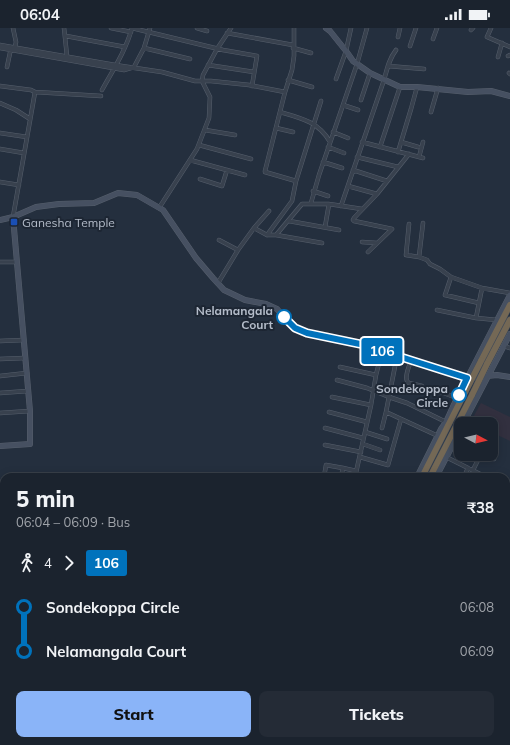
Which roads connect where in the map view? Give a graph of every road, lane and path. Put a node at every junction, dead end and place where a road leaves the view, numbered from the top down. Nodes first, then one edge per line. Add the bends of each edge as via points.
1 (14, 28) edge
2 (64, 28) edge
3 (111, 28) edge
4 (197, 28) edge
5 (231, 28) edge
6 (294, 28) edge
7 (326, 28) edge
8 (352, 28) edge
9 (367, 28) edge
10 (400, 28) edge
11 (416, 28) edge
12 (437, 28) edge
13 (491, 28) edge
14 (131, 29) edge
15 (149, 30) edge
16 (207, 30) dead end
17 (228, 33) junction
18 (66, 36) junction
19 (398, 37) dead end
20 (433, 39) dead end
21 (502, 43) junction
22 (0, 45) edge
23 (410, 46) dead end
24 (293, 47) junction
25 (510, 47) edge
26 (0, 48) edge
27 (12, 48) junction
28 (125, 48) junction
29 (144, 48) junction
30 (217, 49) junction
31 (396, 50) dead end
32 (346, 51) junction
33 (311, 53) dead end
34 (67, 56) junction
35 (498, 57) dead end
36 (190, 59) dead end
37 (357, 64) junction
38 (208, 65) junction
39 (388, 66) junction
40 (7, 67) dead end
41 (114, 67) junction
42 (134, 67) junction
43 (424, 69) dead end
44 (254, 72) junction
45 (370, 73) junction
46 (336, 79) dead end
47 (288, 80) junction
48 (384, 80) junction
49 (202, 81) junction
50 (0, 86) edge
51 (252, 86) junction
52 (417, 86) junction
53 (312, 87) dead end
54 (400, 87) junction
55 (438, 88) junction
56 (102, 90) dead end
57 (35, 92) junction
58 (285, 92) junction
59 (101, 96) dead end
60 (510, 96) edge
61 (361, 100) dead end
62 (320, 101) dead end
63 (0, 103) edge
64 (343, 105) junction
65 (358, 110) dead end
66 (280, 112) junction
67 (430, 112) dead end
68 (30, 119) junction
69 (314, 124) junction
70 (276, 128) junction
71 (205, 130) junction
72 (293, 132) dead end
73 (333, 132) junction
74 (0, 133) edge
75 (235, 135) dead end
76 (27, 137) junction
77 (348, 138) dead end
78 (330, 142) junction
79 (362, 142) junction
80 (401, 142) junction
81 (423, 142) dead end
82 (199, 145) junction
83 (328, 147) junction
84 (380, 147) junction
85 (418, 147) dead end
86 (0, 149) edge
87 (398, 152) junction
88 (24, 153) junction
89 (344, 153) dead end
90 (409, 154) junction
91 (358, 157) junction
92 (251, 159) dead end
93 (190, 160) junction
94 (323, 162) junction
95 (398, 167) junction
96 (342, 168) dead end
97 (227, 170) junction
98 (353, 170) junction
99 (246, 175) dead end
100 (200, 178) dead end
101 (296, 181) junction
102 (387, 181) junction
103 (0, 182) edge
104 (19, 185) junction
105 (348, 186) junction
106 (313, 191) junction
107 (377, 194) junction
108 (328, 196) dead end
109 (311, 203) junction
110 (329, 204) junction
111 (341, 206) junction
112 (159, 208) junction
113 (362, 209) junction
114 (269, 211) dead end
115 (13, 217) junction
116 (0, 220) edge
117 (289, 221) junction
118 (423, 223) dead end
119 (409, 224) dead end
120 (325, 227) junction
121 (254, 228) junction
122 (339, 230) dead end
123 (267, 235) junction
124 (276, 235) junction
125 (219, 240) dead end
126 (362, 242) dead end
127 (322, 243) dead end
128 (377, 243) junction
129 (238, 250) junction
130 (368, 252) dead end
131 (419, 257) junction
132 (0, 262) edge
133 (17, 262) junction
134 (451, 277) junction
135 (218, 283) junction
136 (482, 288) junction
137 (510, 294) edge
138 (479, 303) junction
139 (510, 306) edge
140 (437, 310) dead end
141 (476, 318) junction
142 (497, 320) junction
143 (510, 320) edge
144 (510, 334) edge
145 (24, 340) junction
146 (0, 341) edge
147 (504, 346) junction
148 (510, 348) edge
149 (382, 351) junction
150 (397, 356) junction
151 (25, 358) junction
152 (0, 359) edge
153 (411, 361) junction
154 (484, 363) junction
155 (340, 367) dead end
156 (27, 373) junction
157 (376, 375) junction
158 (0, 376) edge
159 (489, 376) junction
160 (510, 377) edge
161 (467, 378) junction
162 (337, 380) dead end
163 (422, 386) dead end
164 (432, 390) dead end
165 (28, 391) junction
166 (373, 391) junction
167 (0, 394) edge
168 (332, 397) dead end
169 (389, 397) junction
170 (457, 398) junction
171 (371, 405) junction
172 (30, 411) junction
173 (329, 412) dead end
174 (386, 412) junction
175 (0, 413) edge
176 (467, 417) edge
177 (401, 419) junction
178 (367, 422) junction
179 (446, 422) junction
180 (325, 428) dead end
181 (382, 428) dead end
182 (365, 432) junction
183 (438, 436) junction
184 (364, 438) junction
185 (387, 439) dead end
186 (454, 443) edge
187 (362, 444) junction
188 (325, 445) dead end
189 (0, 446) edge
190 (380, 450) dead end
191 (361, 452) junction
192 (360, 457) junction
193 (446, 457) junction
194 (478, 461) edge
195 (343, 468) junction
196 (468, 468) junction
197 (472, 470) junction
198 (356, 471) joint
199 (325, 473) edge
200 (342, 473) edge
201 (419, 473) edge
202 (424, 473) edge
203 (432, 473) edge
204 (438, 473) edge
205 (466, 473) edge
206 (478, 473) edge

1 - 27 street
2 - 18 street
3 - 14 street
4 - 16 street
5 - 17 street
6 - 24 street
7 - 32 street
8 - 32 street
9 - 37 street
10 - 19 street
11 - 23 street
12 - 20 street
13 - 21 street via 487,37
14 - 15 street
14 - 28 street
15 - 29 street
15 - 30 street
17 - 24 street
17 - 30 street
18 - 28 street
18 - 34 street
21 - 25 street
21 - 35 street
22 - 27 street
24 - 33 street
24 - 47 street via 292,70
26 - 27 street
27 - 34 street
27 - 40 street
27 - 41 street
28 - 41 street
29 - 36 street
29 - 42 street
30 - 38 street
30 - 44 street via 257,56
31 - 39 street
32 - 37 street
32 - 46 street
34 - 41 street
37 - 45 street
37 - 64 street
38 - 44 street
38 - 49 street
39 - 43 street
39 - 48 street
41 - 42 street
41 - 56 street
42 - 49 street via 195,82
44 - 51 street
45 - 48 street
45 - 61 street
47 - 53 street
47 - 58 street
48 - 54 street
48 - 79 street
49 - 51 street
49 - 71 street via 210,97 209,118
50 - 57 street
51 - 58 street
52 - 54 street
52 - 55 street
52 - 80 street
54 - 84 street
55 - 60 street via 468,92 491,91
55 - 67 street
57 - 59 street
57 - 68 street
58 - 66 street
62 - 69 street
63 - 68 street
64 - 65 street
64 - 73 street
66 - 69 street
66 - 70 street
68 - 76 street
69 - 78 street
69 - 101 street
70 - 72 street
70 - 101 street via 265,172
71 - 75 street
71 - 82 street
73 - 77 street
73 - 78 street
74 - 76 street
76 - 88 street
78 - 83 street
79 - 84 street
79 - 91 street
80 - 85 street
80 - 87 street
81 - 90 street via 421,158
82 - 92 street
82 - 93 street
83 - 89 street
83 - 94 street
84 - 87 street
86 - 88 street
87 - 90 street
88 - 104 street
90 - 95 street
91 - 95 street
91 - 98 street
93 - 97 street
93 - 112 street
94 - 96 street
94 - 106 street
95 - 102 street
97 - 99 street
97 - 100 street via 222,186
98 - 102 street
98 - 105 street
101 - 123 street via 292,201
102 - 107 street
103 - 104 street
104 - 115 street
105 - 107 street
105 - 111 street
106 - 108 street
106 - 109 street
107 - 113 street
109 - 110 street
109 - 117 street via 302,204
110 - 111 street
110 - 120 street
111 - 113 street
112 - 115 street via 137,195 118,193 94,203 36,207
112 - 135 street
113 - 128 street via 354,218 354,222 392,229
114 - 121 street
115 - 116 street
115 - 133 street
117 - 120 street
117 - 124 street
118 - 131 street
119 - 131 street via 406,255
120 - 122 street
121 - 123 street
121 - 129 street
123 - 124 street
124 - 127 street
125 - 129 street
126 - 128 street
128 - 130 street
129 - 135 street
131 - 134 street
132 - 133 street
133 - 145 street
134 - 136 street
134 - 138 street via 445,295
135 - 149 street via 224,290 245,300 277,309 295,328 307,333
136 - 137 street
136 - 138 street
137 - 142 street
138 - 141 street
139 - 154 highway
140 - 141 street
141 - 142 street
142 - 161 street
143 - 154 highway
144 - 147 street
145 - 146 street
145 - 151 street
147 - 148 street
147 - 159 street
149 - 150 street
149 - 157 street
150 - 153 street
150 - 169 street
151 - 152 street
151 - 156 street
153 - 161 street
153 - 163 street via 406,380
154 - 202 highway, bridge via 465,392
154 - 203 highway, bridge via 472,395
155 - 157 street
156 - 158 street
156 - 165 street
157 - 166 street
159 - 160 street
159 - 161 street
159 - 176 street
161 - 170 street
162 - 166 street
164 - 170 street
165 - 167 street
165 - 172 street
166 - 169 street
166 - 171 street
168 - 171 street
169 - 174 street
169 - 179 street
170 - 179 street
171 - 178 street
172 - 175 street
172 - 189 street via 30,444
173 - 178 street
174 - 177 street
174 - 181 street
177 - 183 street
177 - 192 street via 388,465
178 - 182 street
179 - 183 street
180 - 184 street
182 - 184 street
182 - 185 street
183 - 201 street
184 - 187 street
186 - 193 street
187 - 190 street
187 - 191 street
188 - 191 street
191 - 192 street
192 - 198 street
193 - 196 street
193 - 204 street
194 - 197 street
195 - 198 street
195 - 199 street via 326,465
195 - 200 street
196 - 197 street
196 - 205 street
197 - 206 street

